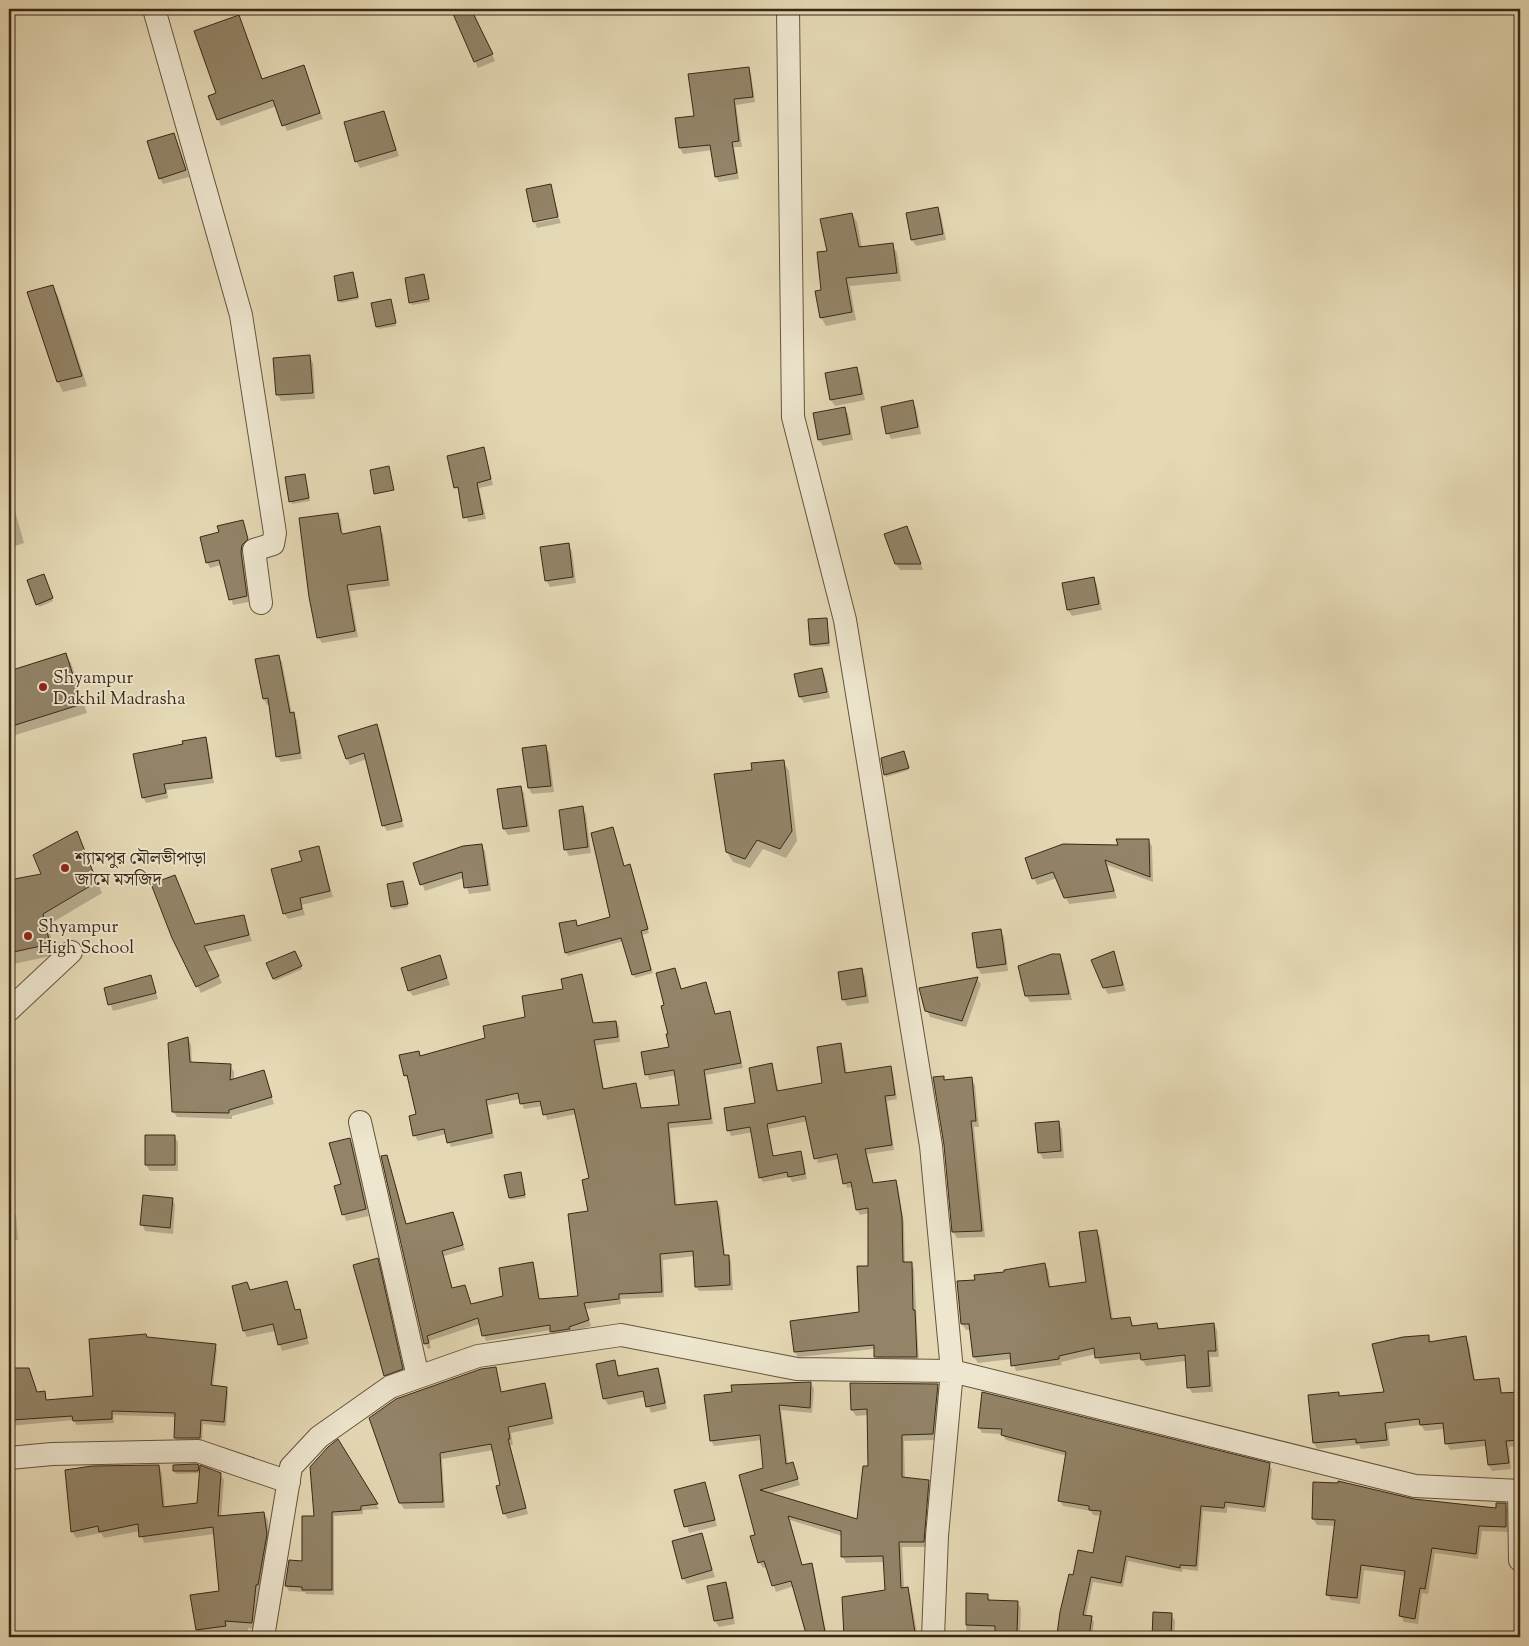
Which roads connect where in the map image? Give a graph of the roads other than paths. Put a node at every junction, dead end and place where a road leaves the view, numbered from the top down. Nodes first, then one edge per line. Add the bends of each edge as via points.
1 (154, 9) edge
2 (788, 9) edge
3 (261, 603) dead end
4 (71, 952) dead end
5 (9, 1010) edge
6 (360, 1122) dead end
7 (952, 1371) junction
8 (418, 1377) junction
9 (9, 1458) edge
10 (289, 1482) junction
11 (1519, 1491) edge
12 (1520, 1560) edge
13 (263, 1637) edge
14 (933, 1637) edge

1 - 3 street via 241,315 275,533 273,544 254,550
2 - 7 street via 793,417 845,620 931,1146
4 - 5 street
6 - 8 street
7 - 8 street via 797,1369 621,1335 478,1356
7 - 11 street via 1415,1486
7 - 14 street via 937,1536
8 - 10 street via 390,1387 319,1437 292,1467
9 - 10 street via 198,1451
10 - 13 street
11 - 12 street

